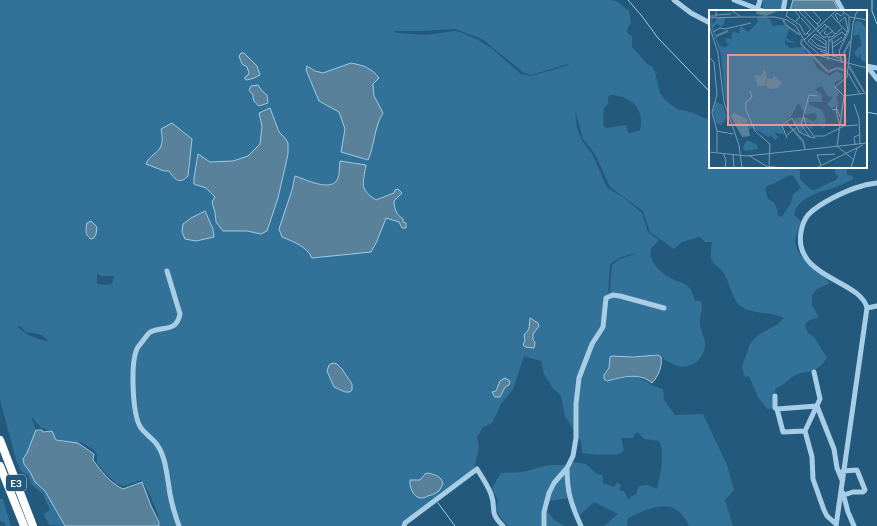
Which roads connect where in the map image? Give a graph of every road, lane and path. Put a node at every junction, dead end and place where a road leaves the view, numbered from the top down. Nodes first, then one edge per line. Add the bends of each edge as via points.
1 (674, 0) edge
2 (735, 0) edge
3 (760, 0) edge
4 (785, 0) edge
5 (837, 0) edge
6 (759, 10) edge
7 (783, 10) edge
8 (842, 10) edge
9 (709, 22) edge
10 (867, 66) edge
11 (877, 68) edge
12 (877, 79) edge
13 (877, 182) edge
14 (167, 272) dead end
15 (877, 306) edge
16 (664, 308) dead end
17 (867, 308) junction
18 (814, 372) dead end
19 (775, 396) dead end
20 (817, 406) junction
21 (777, 409) junction
22 (805, 431) junction
23 (0, 440) edge
24 (0, 466) edge
25 (567, 468) junction
26 (843, 471) junction
27 (842, 481) junction
28 (842, 493) junction
29 (836, 525) edge
30 (24, 526) edge
31 (33, 526) edge
32 (179, 526) edge
33 (404, 526) edge
34 (503, 526) edge
35 (544, 526) edge
36 (581, 526) edge
37 (854, 526) edge

1 - 9 street
2 - 6 street
3 - 6 street
4 - 7 street
5 - 8 street
10 - 11 street
10 - 12 street
13 - 17 street via 843,192 814,210 805,220 800,240 802,251 818,270 859,295
14 - 32 street via 180,318 174,326 149,334 138,346 134,361 134,407 142,429 155,441 163,456 173,509
15 - 17 street
16 - 25 street via 620,296 606,298 603,327 592,344 579,378 576,438 573,456
17 - 26 street
18 - 20 street via 820,399
19 - 21 street
20 - 21 street
20 - 22 street
20 - 27 street via 834,449
21 - 22 street via 782,432
22 - 29 street via 812,457 813,479 827,516
23 - 31 highway, E3
24 - 30 highway, E3
25 - 35 street via 554,482 549,494 544,512
25 - 36 street via 569,496
26 - 27 street
26 - 28 street via 857,470 865,490
27 - 28 street
28 - 29 street
28 - 37 street
33 - 34 street via 477,469 490,492 496,520

